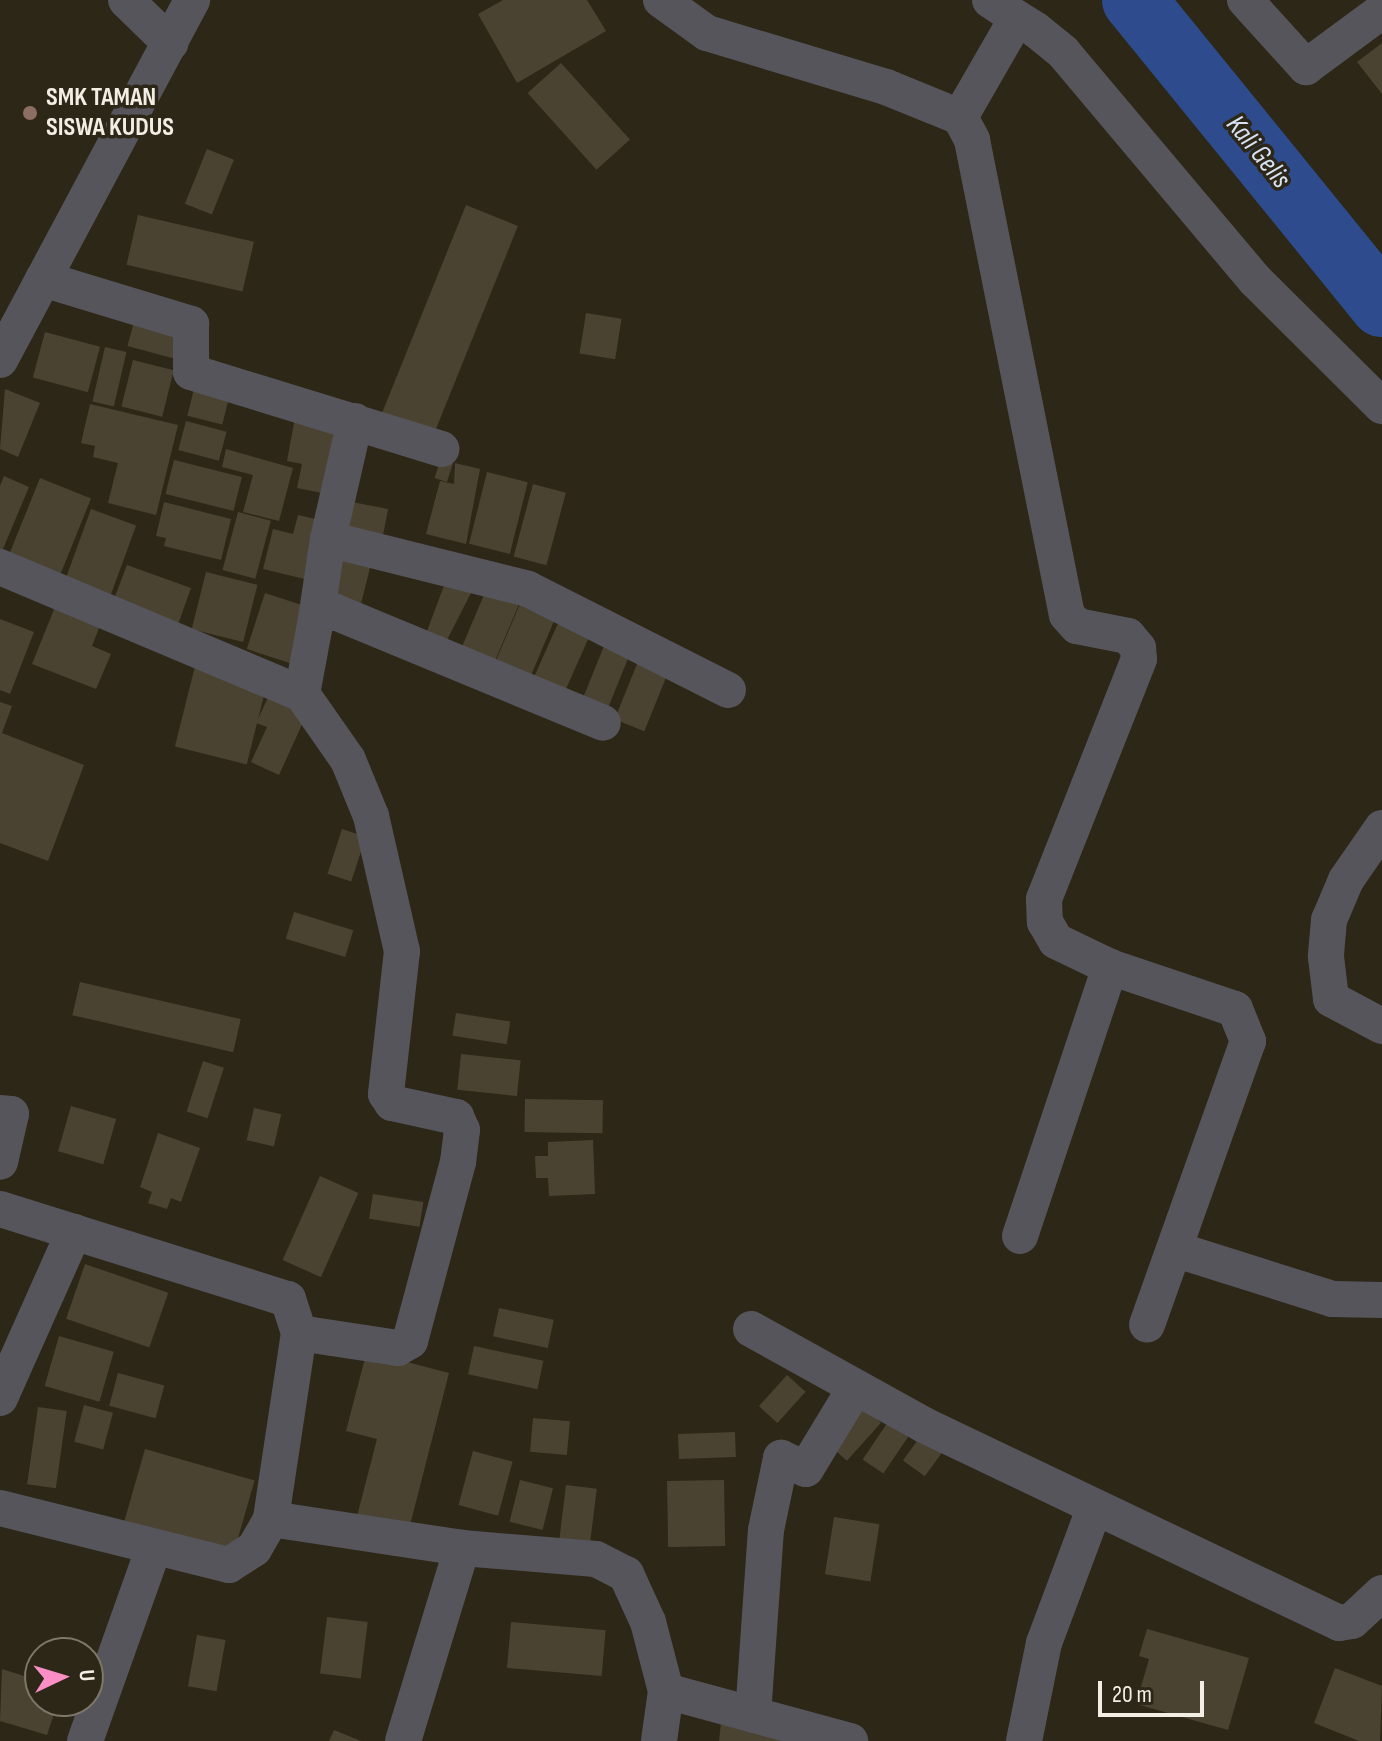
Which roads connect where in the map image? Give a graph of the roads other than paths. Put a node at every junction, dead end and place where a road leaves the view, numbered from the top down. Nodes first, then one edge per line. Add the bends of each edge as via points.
1 (126, 0) edge
2 (192, 0) edge
3 (661, 0) edge
4 (1245, 0) edge
5 (1004, 9) edge
6 (1382, 11) edge
7 (170, 43) junction
8 (960, 117) junction
9 (43, 279) junction
10 (0, 360) edge
11 (1382, 406) edge
12 (355, 421) junction
13 (441, 449) dead end
14 (328, 539) junction
15 (0, 567) edge
16 (316, 619) junction
17 (728, 690) dead end
18 (302, 694) junction
19 (603, 723) dead end
20 (1382, 828) edge
21 (1110, 967) junction
22 (1382, 1026) edge
23 (0, 1113) edge
24 (0, 1162) edge
25 (0, 1209) edge
26 (74, 1232) junction
27 (1020, 1236) dead end
28 (1177, 1250) junction
29 (1382, 1300) edge
30 (1147, 1325) dead end
31 (751, 1329) dead end
32 (299, 1333) junction
33 (855, 1388) junction
34 (0, 1398) edge
35 (0, 1508) edge
36 (1094, 1509) junction
37 (271, 1519) junction
38 (154, 1547) junction
39 (462, 1548) junction
40 (1382, 1593) edge
41 (666, 1691) junction
42 (753, 1715) junction
43 (85, 1741) edge
44 (403, 1741) edge
45 (659, 1741) edge
46 (850, 1741) edge
47 (1024, 1741) edge

1 - 7 street
2 - 7 street
3 - 8 street via 707,33 886,87
4 - 6 street via 1306,67
5 - 8 street
5 - 11 street via 1063,52 1255,280
7 - 9 street
8 - 21 street via 972,140 1000,264 1067,615 1077,626 1128,636 1138,648 1139,659 1044,899 1045,922 1056,941
9 - 10 street
9 - 12 street via 191,324 191,372
12 - 13 street
12 - 14 street
14 - 16 street
14 - 17 street via 528,589
15 - 18 street
16 - 18 street
16 - 19 street via 333,611 364,619
18 - 32 street via 348,760 371,816 402,951 386,1094 392,1103 446,1111 462,1130 410,1341 398,1348
20 - 22 street via 1335,907 1326,957 1331,999
21 - 27 street
21 - 28 street via 1235,1009 1248,1041
23 - 24 street via 11,1114
25 - 26 street
26 - 32 street via 288,1299
26 - 34 street
28 - 29 street via 1332,1299
28 - 30 street
31 - 33 street
32 - 37 street
33 - 36 street
33 - 42 street via 806,1469 781,1458 766,1530
35 - 38 street
36 - 40 street via 1339,1623 1352,1621
36 - 47 street via 1044,1643
37 - 38 street via 254,1549 229,1565
37 - 39 street
38 - 43 street
39 - 41 street via 596,1559 626,1574 648,1622
39 - 44 street
41 - 42 street
41 - 45 street
42 - 46 street

